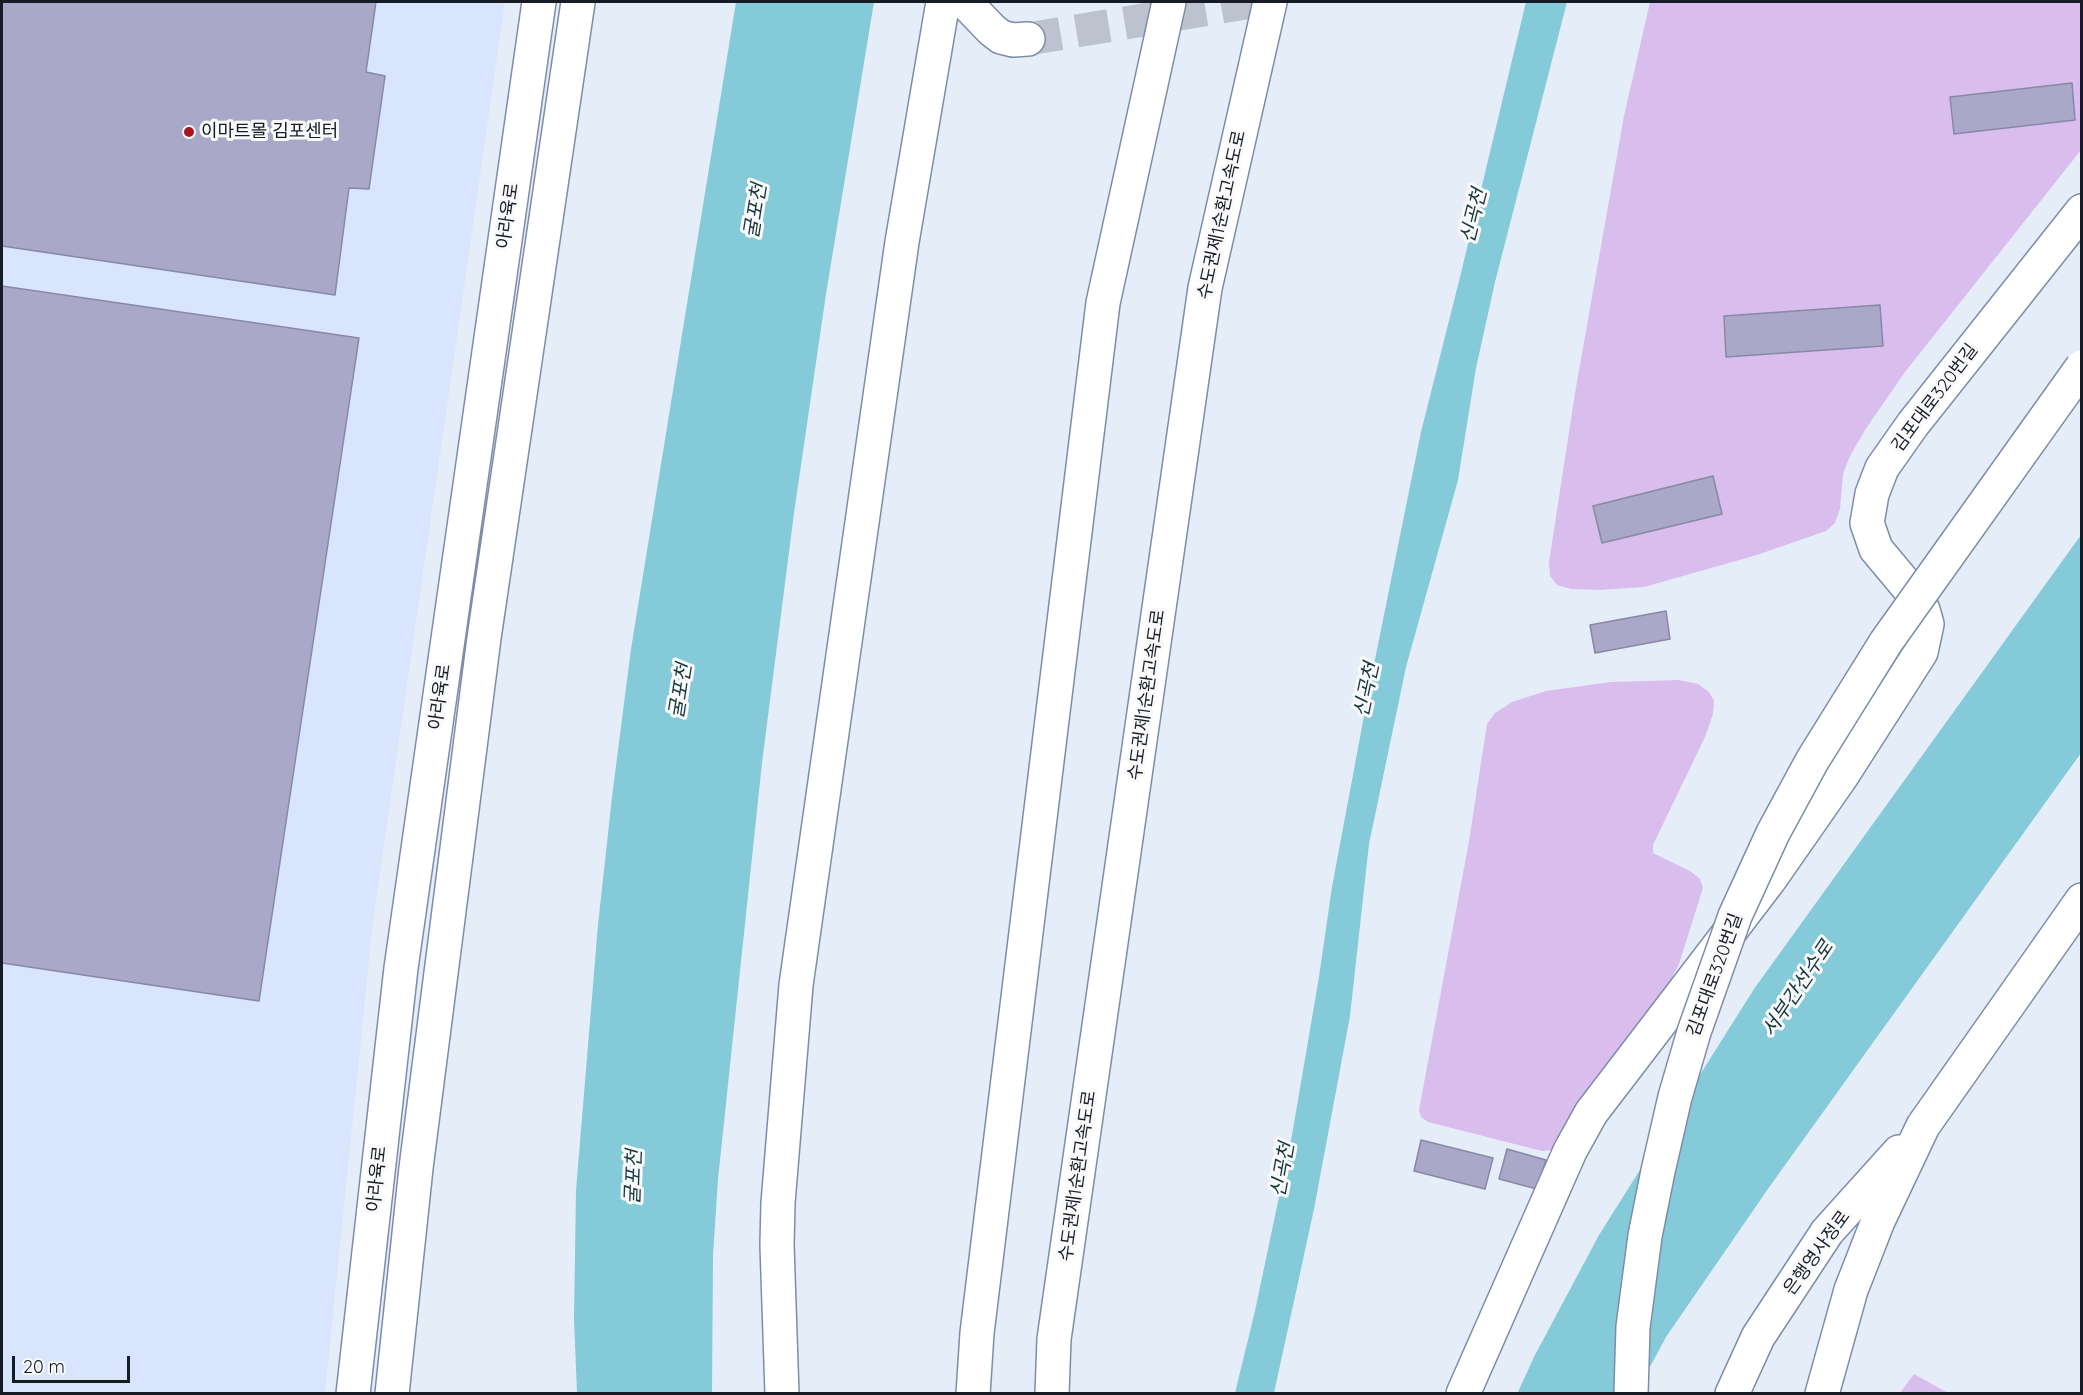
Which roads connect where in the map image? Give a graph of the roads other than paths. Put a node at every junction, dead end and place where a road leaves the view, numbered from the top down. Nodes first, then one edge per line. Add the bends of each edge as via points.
1 (539, 2) edge
2 (578, 2) edge
3 (943, 2) edge
4 (965, 2) edge
5 (1169, 2) edge
6 (1270, 2) edge
7 (1028, 39) tunnel mouth
8 (2082, 211) edge
9 (2082, 367) edge
10 (2082, 900) edge
11 (1923, 1126) junction
12 (353, 1394) edge
13 (393, 1394) edge
14 (782, 1394) edge
15 (973, 1394) edge
16 (1052, 1394) edge
17 (1463, 1394) edge
18 (1631, 1394) edge
19 (1732, 1394) edge
20 (1822, 1394) edge

1 - 12 main road, 아라육로 via 401,968
2 - 13 main road, 아라육로 via 484,638 416,1168
3 - 14 main road via 902,242 796,985 778,1203
4 - 7 main road via 1001,37
5 - 15 main road via 1103,303 977,1333
6 - 16 main road, 수도권제1순환고속도로 via 1205,288 1054,1339
8 - 17 main road, 김포대로320번길 via 1913,424 1882,468 1872,494 1867,523 1876,549 1923,610 1927,624 1920,652 1841,777 1770,879 1591,1113 1570,1151
9 - 18 main road, 김포대로320번길, bridge via 1886,642 1812,761 1735,916 1694,1032 1658,1171 1635,1316
10 - 11 main road, 은행영사정로
11 - 19 main road, 은행영사정로 via 1827,1232 1758,1337
11 - 20 main road, 은행영사정로 via 1878,1221 1851,1290

